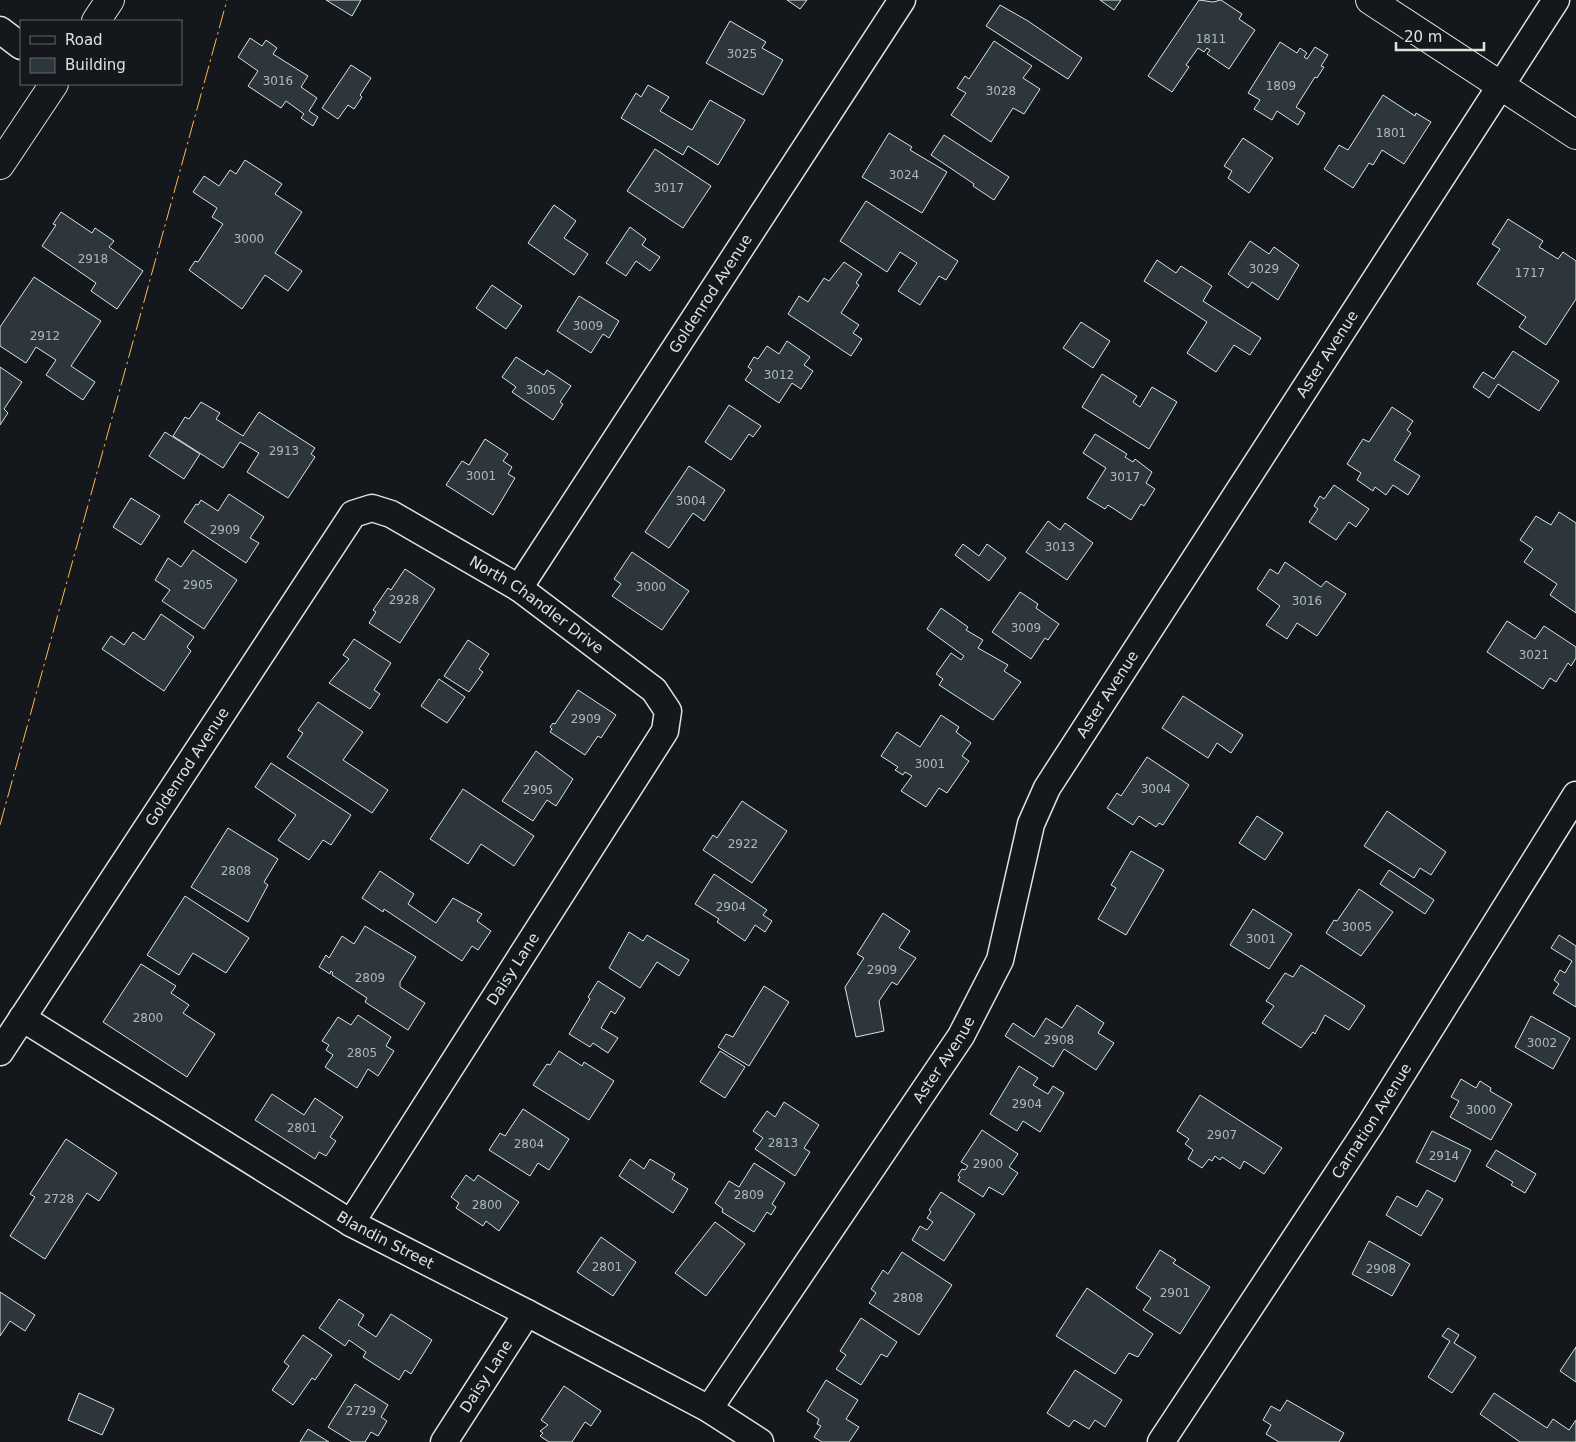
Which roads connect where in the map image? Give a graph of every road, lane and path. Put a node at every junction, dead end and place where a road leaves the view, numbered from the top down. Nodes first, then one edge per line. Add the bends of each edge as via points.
1 (110, 0) edge
2 (902, 0) edge
3 (1370, 0) edge
4 (1556, 0) edge
5 (97, 20) edge
6 (0, 30) edge
7 (20, 45) edge
8 (53, 85) edge
9 (1499, 86) junction
10 (1576, 135) edge
11 (0, 165) edge
12 (391, 514) joint
13 (520, 588) junction
14 (668, 711) joint
15 (1576, 795) edge
16 (22, 1018) junction
17 (0, 1052) edge
18 (351, 1223) junction
19 (527, 1313) junction
20 (709, 1409) junction
21 (444, 1442) edge
22 (760, 1442) edge
23 (1161, 1442) edge

1 - 5 main road
2 - 13 street, Goldenrod Avenue
3 - 9 main road
4 - 9 street, Aster Avenue
6 - 7 street
8 - 11 main road
9 - 10 main road
9 - 20 street, Aster Avenue via 1047,788 1031,824 1000,960 961,1036
12 - 13 street, North Chandler Drive
12 - 16 street, Goldenrod Avenue via 372,508 353,514
13 - 14 street, North Chandler Drive via 654,690
14 - 18 street, Daisy Lane via 665,731
15 - 23 street, Carnation Avenue via 1370,1126
16 - 17 street, Goldenrod Avenue
16 - 18 street, Blandin Street
18 - 19 street, Blandin Street
19 - 20 street, Blandin Street
19 - 21 street, Daisy Lane
20 - 22 street, Blandin Street

